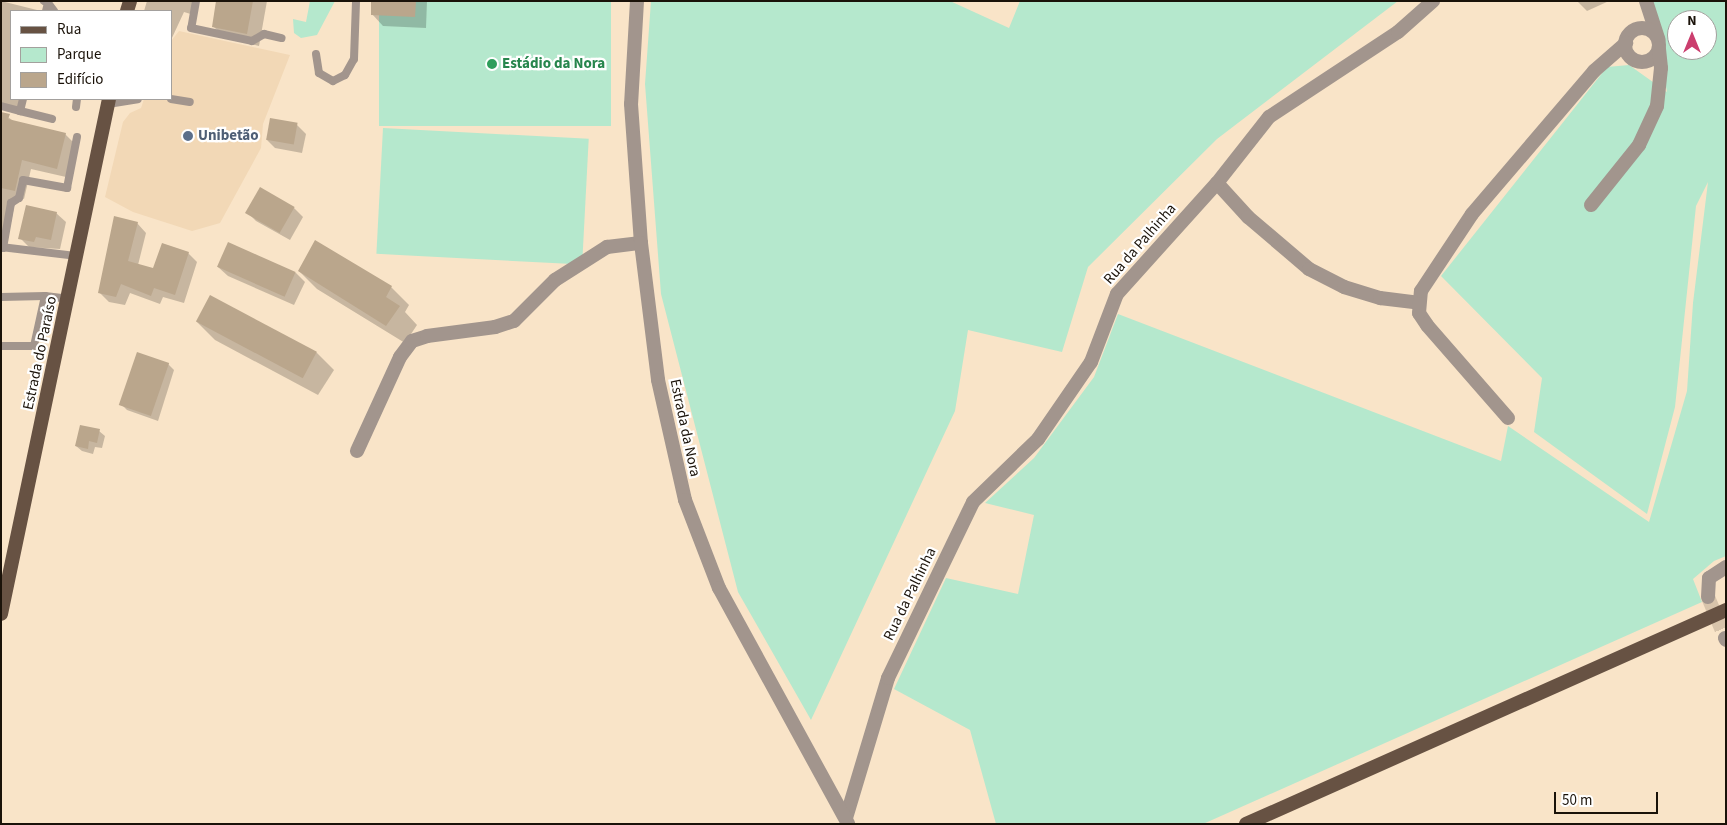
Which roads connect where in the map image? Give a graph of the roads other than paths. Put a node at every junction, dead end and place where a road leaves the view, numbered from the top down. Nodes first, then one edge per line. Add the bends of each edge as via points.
1 (196, 1) edge
2 (356, 1) edge
3 (637, 1) edge
4 (1433, 1) edge
5 (1646, 2) edge
6 (1636, 30) junction
7 (282, 38) dead end
8 (1626, 43) junction
9 (1659, 46) junction
10 (316, 54) dead end
11 (1604, 60) junction
12 (1636, 61) junction
13 (1659, 89) junction
14 (172, 99) edge
15 (23, 100) edge
16 (77, 100) edge
17 (128, 100) edge
18 (109, 102) edge
19 (190, 102) dead end
20 (1, 106) edge
21 (76, 108) dead end
22 (20, 111) junction
23 (52, 119) dead end
24 (77, 137) dead end
25 (1217, 182) junction
26 (1591, 205) dead end
27 (641, 243) junction
28 (2, 248) edge
29 (76, 256) junction
30 (45, 296) junction
31 (1, 297) edge
32 (68, 299) junction
33 (1418, 303) junction
34 (1, 346) edge
35 (1508, 418) dead end
36 (357, 451) dead end
37 (1726, 567) edge
38 (1708, 597) tunnel mouth
39 (1726, 610) edge
40 (1, 614) edge
41 (847, 821) edge
42 (1246, 824) edge

1 - 7 lane via 191,28 252,41 264,34
2 - 10 lane via 354,59 345,75 333,81 319,73
3 - 27 street, Estrada da Nora via 631,104
4 - 25 street, Rua da Palhinha via 1398,32 1269,116
5 - 6 street via 1646,14
5 - 9 street
6 - 8 street
6 - 9 street via 1648,30
8 - 11 street
8 - 12 street via 1628,53
9 - 12 street via 1654,57
9 - 13 street
11 - 12 street via 1618,57
11 - 33 street via 1457,232 1421,291
12 - 13 street via 1652,72
13 - 26 street via 1657,106 1639,145
14 - 19 lane
15 - 22 lane
16 - 21 lane
17 - 18 lane
18 - 29 main road, Estrada do Paraíso
20 - 22 lane
22 - 23 lane
24 - 28 lane via 67,188 23,180 18,198 12,203
25 - 33 street via 1248,217 1309,269 1344,287 1380,298
25 - 41 street, Rua da Palhinha via 1117,294 1091,362 1038,439 973,502 888,678
27 - 36 street via 607,247 555,280 514,320 496,328 427,336 412,341 400,357
27 - 41 street, Estrada da Nora via 658,380 685,500 719,588
28 - 29 lane
29 - 32 main road, Estrada do Paraíso
30 - 31 lane
30 - 32 lane
30 - 34 lane via 34,346
32 - 40 main road, Estrada do Paraíso
33 - 35 street via 1419,313 1427,325
37 - 38 street via 1709,578
39 - 42 main road

